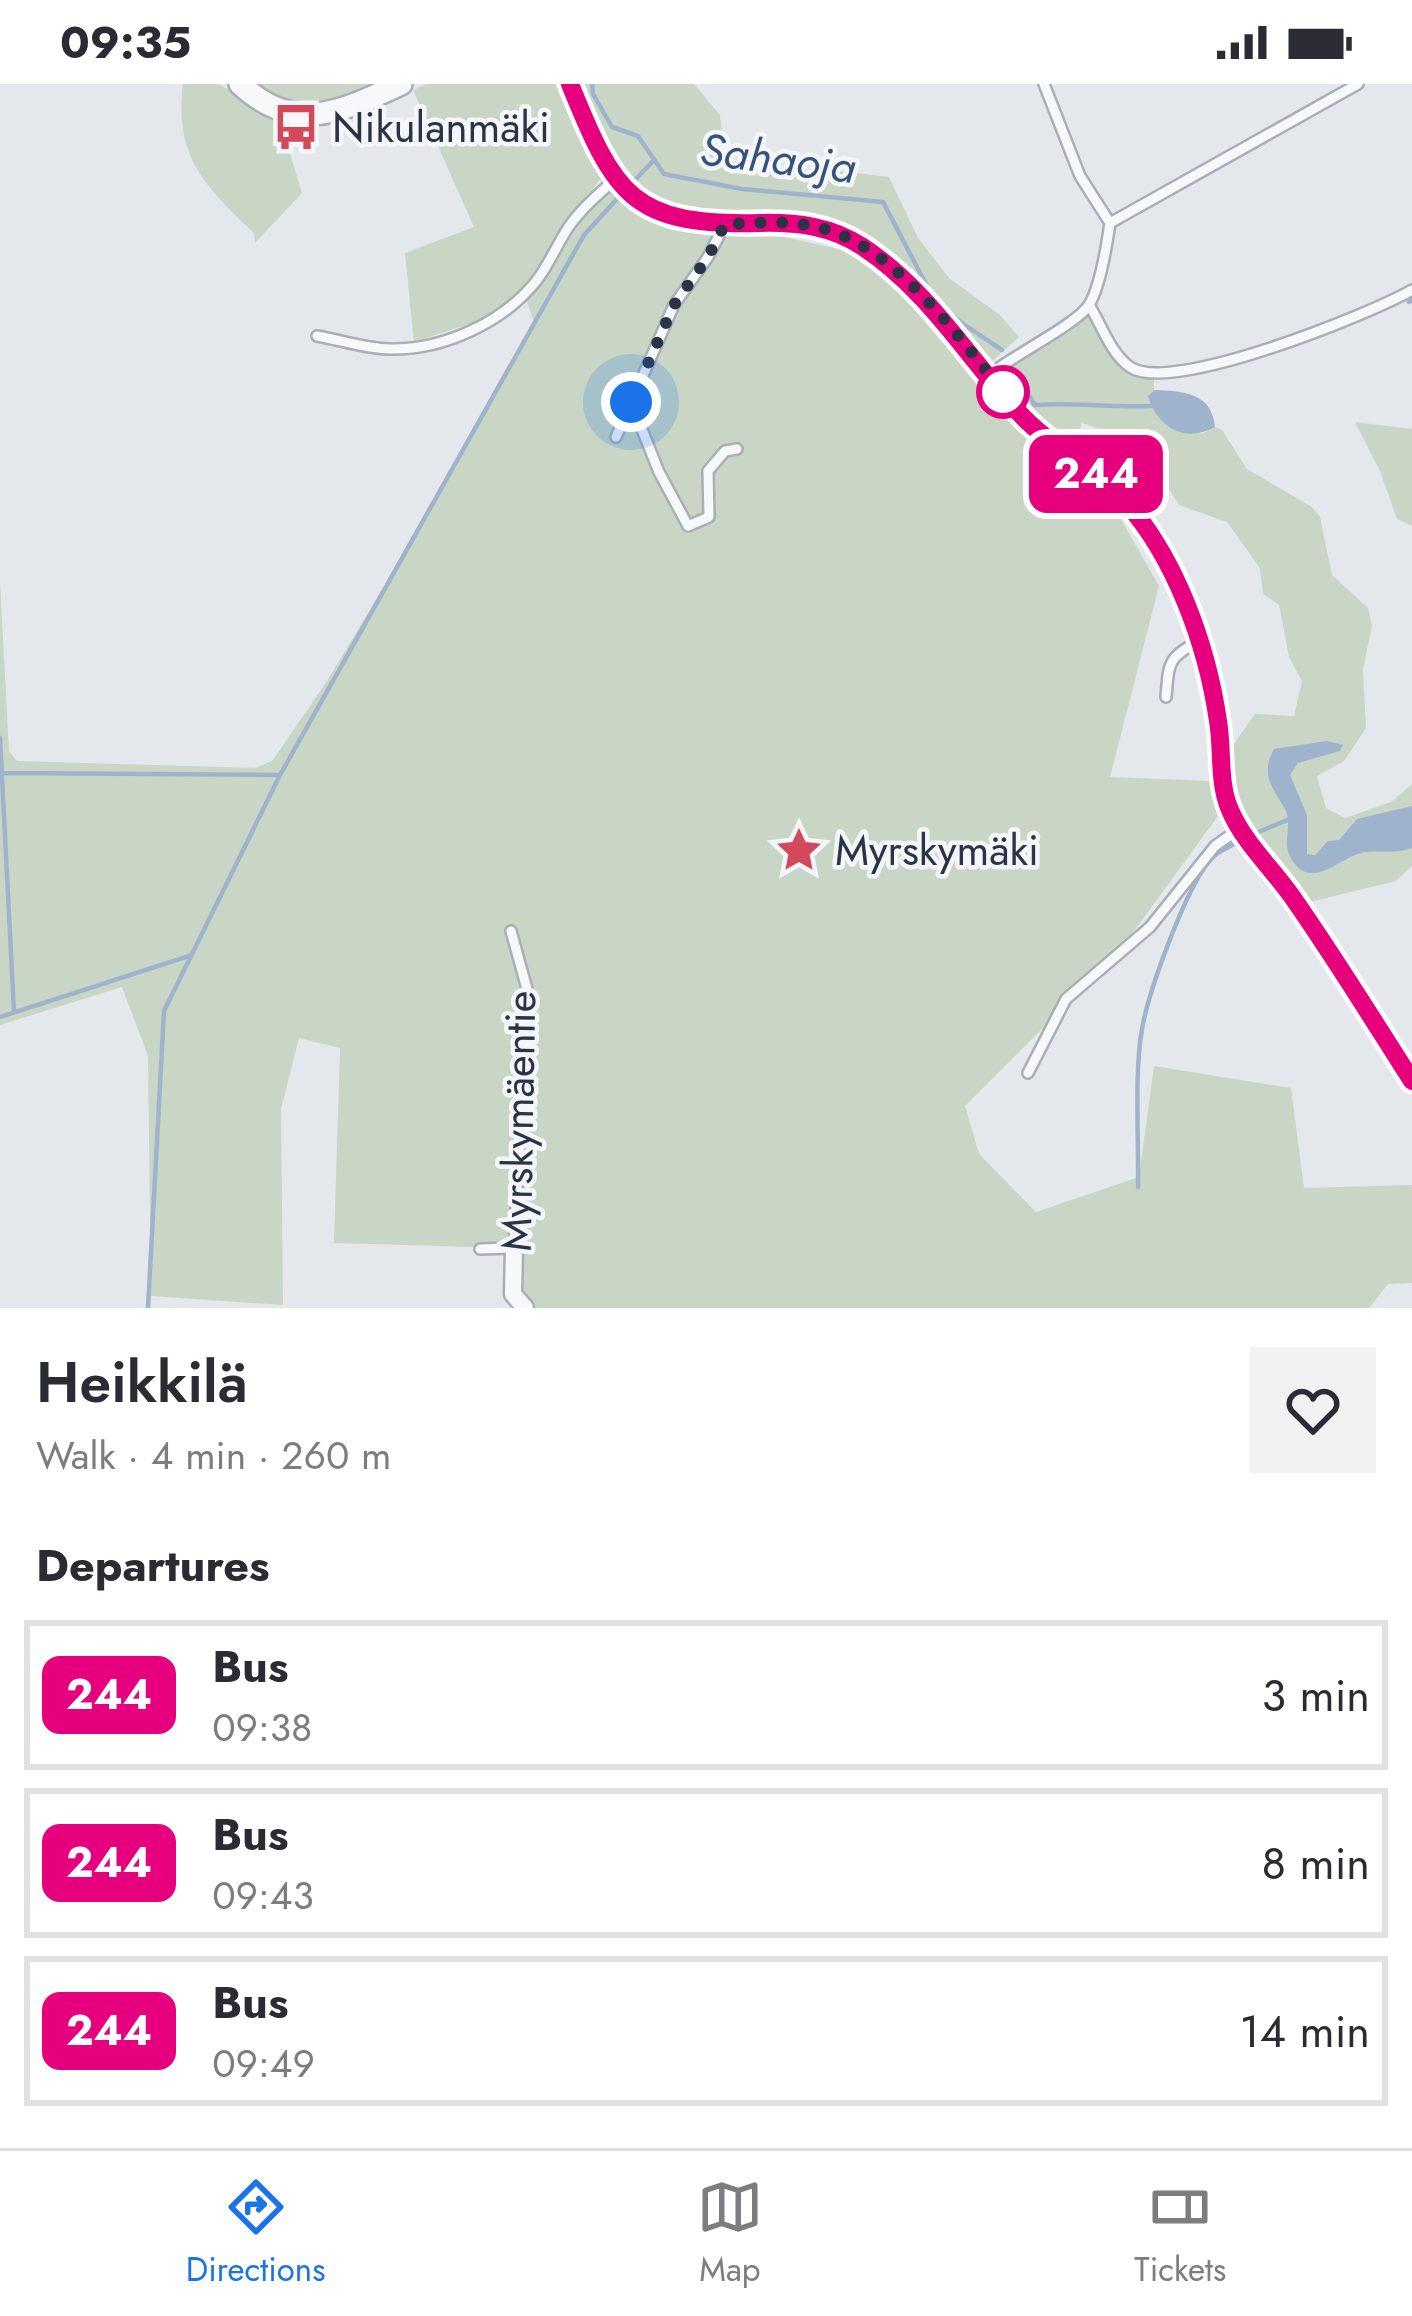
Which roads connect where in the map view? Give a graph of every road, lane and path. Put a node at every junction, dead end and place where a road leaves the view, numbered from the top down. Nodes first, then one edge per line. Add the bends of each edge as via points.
1 (240, 84) edge
2 (401, 84) edge
3 (570, 84) edge
4 (1044, 84) edge
5 (1358, 84) edge
6 (616, 179) junction
7 (1110, 223) junction
8 (725, 224) junction
9 (1412, 290) edge
10 (1089, 305) junction
11 (317, 336) dead end
12 (989, 375) junction
13 (631, 402) junction
14 (616, 437) dead end
15 (737, 448) dead end
16 (1198, 640) junction
17 (1166, 697) dead end
18 (1239, 829) junction
19 (511, 931) dead end
20 (1028, 1073) dead end
21 (1412, 1081) edge
22 (514, 1248) junction
23 (480, 1249) dead end
24 (526, 1308) edge

1 - 2 street via 293,116
3 - 6 street
4 - 7 lane via 1081,176
5 - 7 lane
6 - 8 street via 651,211
6 - 11 lane via 570,225 516,305 487,323 388,350
7 - 10 lane
8 - 12 street via 801,223 861,246 943,318
8 - 13 lane via 674,305
9 - 10 lane via 1202,370 1156,375 1131,368
10 - 12 lane
12 - 16 street via 1051,443 1126,502 1162,558
13 - 14 lane
13 - 15 lane via 688,526 709,517 708,471
16 - 17 lane via 1169,662
16 - 18 street via 1219,724 1227,806
18 - 20 lane via 1215,846 1150,927 1066,999
18 - 21 street
19 - 22 lane, Myrskymäentie via 527,989
22 - 23 lane
22 - 24 street, Myrskymäentie via 513,1294

